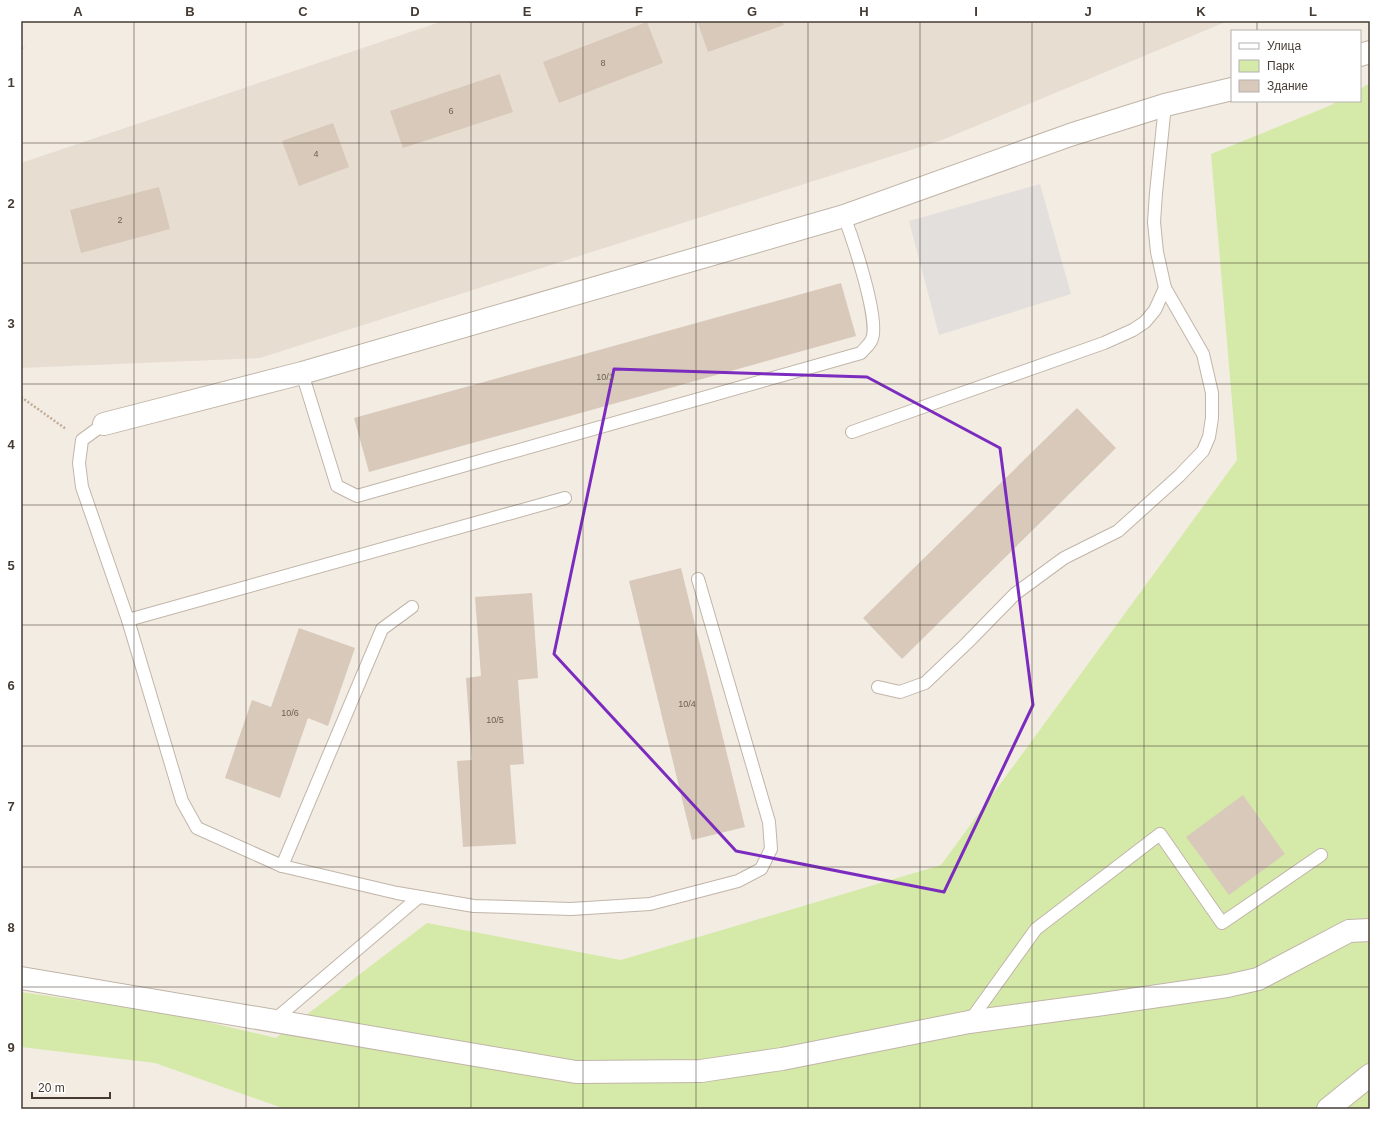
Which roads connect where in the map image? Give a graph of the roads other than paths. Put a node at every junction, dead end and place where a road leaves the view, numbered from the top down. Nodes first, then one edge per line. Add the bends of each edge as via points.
1 (1231, 89) edge
2 (1165, 105) junction
3 (844, 216) junction
4 (1165, 288) junction
5 (302, 373) junction
6 (104, 424) joint
7 (852, 432) dead end
8 (565, 498) dead end
9 (698, 579) dead end
10 (412, 607) dead end
11 (128, 620) junction
12 (878, 687) dead end
13 (1322, 855) dead end
14 (282, 866) junction
15 (419, 897) junction
16 (1370, 930) edge
17 (21, 978) edge
18 (273, 1021) junction
19 (969, 1022) junction
20 (1370, 1075) edge
21 (1328, 1109) edge

1 - 2 street
2 - 3 street via 1046,143
2 - 4 lane via 1154,222
3 - 5 street
3 - 5 lane via 861,264 874,327 872,341 860,352 357,496 337,486
4 - 7 lane via 1155,310 1133,330 1104,343
4 - 12 lane via 1203,354 1212,393 1212,418 1209,438 1203,451 1118,531 1064,558 1015,594 925,683 900,692
5 - 6 street
6 - 11 lane via 82,440 79,463 82,487
8 - 11 lane
9 - 15 lane via 768,822 771,849 762,869 738,880 650,904 571,909 474,906
10 - 14 lane via 382,629
11 - 14 lane via 182,801 197,828
13 - 19 lane via 1222,923 1160,834 1036,929
14 - 15 lane
15 - 18 lane
16 - 19 street via 1349,931 1258,979 1228,986
17 - 18 street
18 - 19 street via 576,1072 702,1071 782,1059
20 - 21 street

